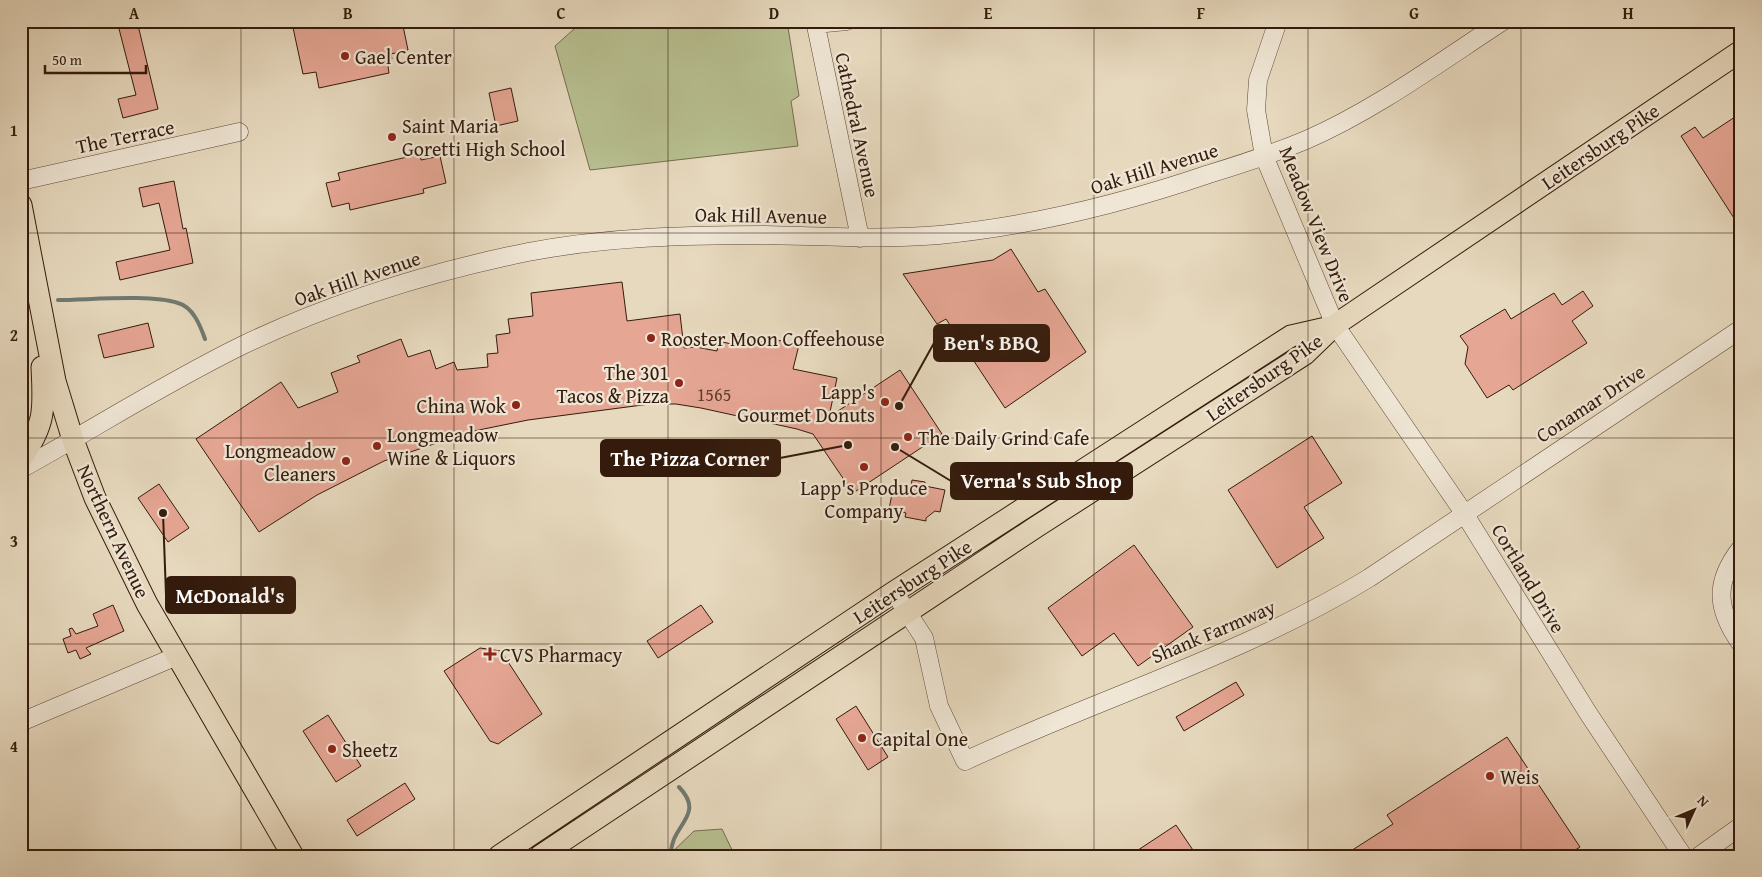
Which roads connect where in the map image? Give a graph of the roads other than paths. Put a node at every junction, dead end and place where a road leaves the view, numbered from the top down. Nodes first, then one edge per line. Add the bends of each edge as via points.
1 (847, 21) edge
2 (1278, 21) edge
3 (1503, 21) edge
4 (815, 22) edge
5 (1741, 51) edge
6 (238, 132) dead end
7 (1264, 156) junction
8 (21, 181) edge
9 (21, 205) edge
10 (860, 238) junction
11 (40, 309) junction
12 (1335, 326) junction
13 (1741, 328) edge
14 (73, 440) junction
15 (21, 459) edge
16 (21, 469) edge
17 (1464, 513) junction
18 (1741, 548) edge
19 (894, 592) junction
20 (908, 614) junction
21 (1741, 644) edge
22 (177, 656) junction
23 (21, 722) edge
24 (1741, 826) edge
25 (293, 856) edge
26 (499, 856) edge
27 (540, 856) edge
28 (1682, 856) edge
29 (1699, 856) edge

1 - 4 street
2 - 7 street, Meadow View Drive via 1258,80 1256,110
3 - 7 street, Oak Hill Avenue via 1363,109 1309,139
4 - 10 street, Cathedral Avenue
5 - 12 main road, Leitersburg Pike
6 - 8 street, The Terrace
7 - 10 street, Oak Hill Avenue via 1168,188 1024,224 938,235
7 - 12 street, Meadow View Drive
9 - 11 main road, Northern Avenue
10 - 14 street, Oak Hill Avenue via 684,235 628,239 534,251 438,272 341,304 243,345
11 - 14 main road, Northern Avenue via 55,381
11 - 15 main road via 42,424
12 - 17 street, Cortland Drive
12 - 19 main road, Leitersburg Pike via 1292,336
12 - 20 main road, Leitersburg Pike via 1305,354
13 - 17 street, Conamar Drive
14 - 16 street, Oak Hill Avenue
14 - 22 main road, Northern Avenue via 120,552
17 - 20 street, Shank Farmway via 1369,578 1302,616 965,761 939,706 924,638
17 - 28 street, Cortland Drive via 1588,713
18 - 21 street via 1726,570 1720,595
19 - 20 street
19 - 26 main road, Leitersburg Pike
20 - 27 main road, Leitersburg Pike
22 - 23 street
22 - 25 main road, Northern Avenue
24 - 29 street

